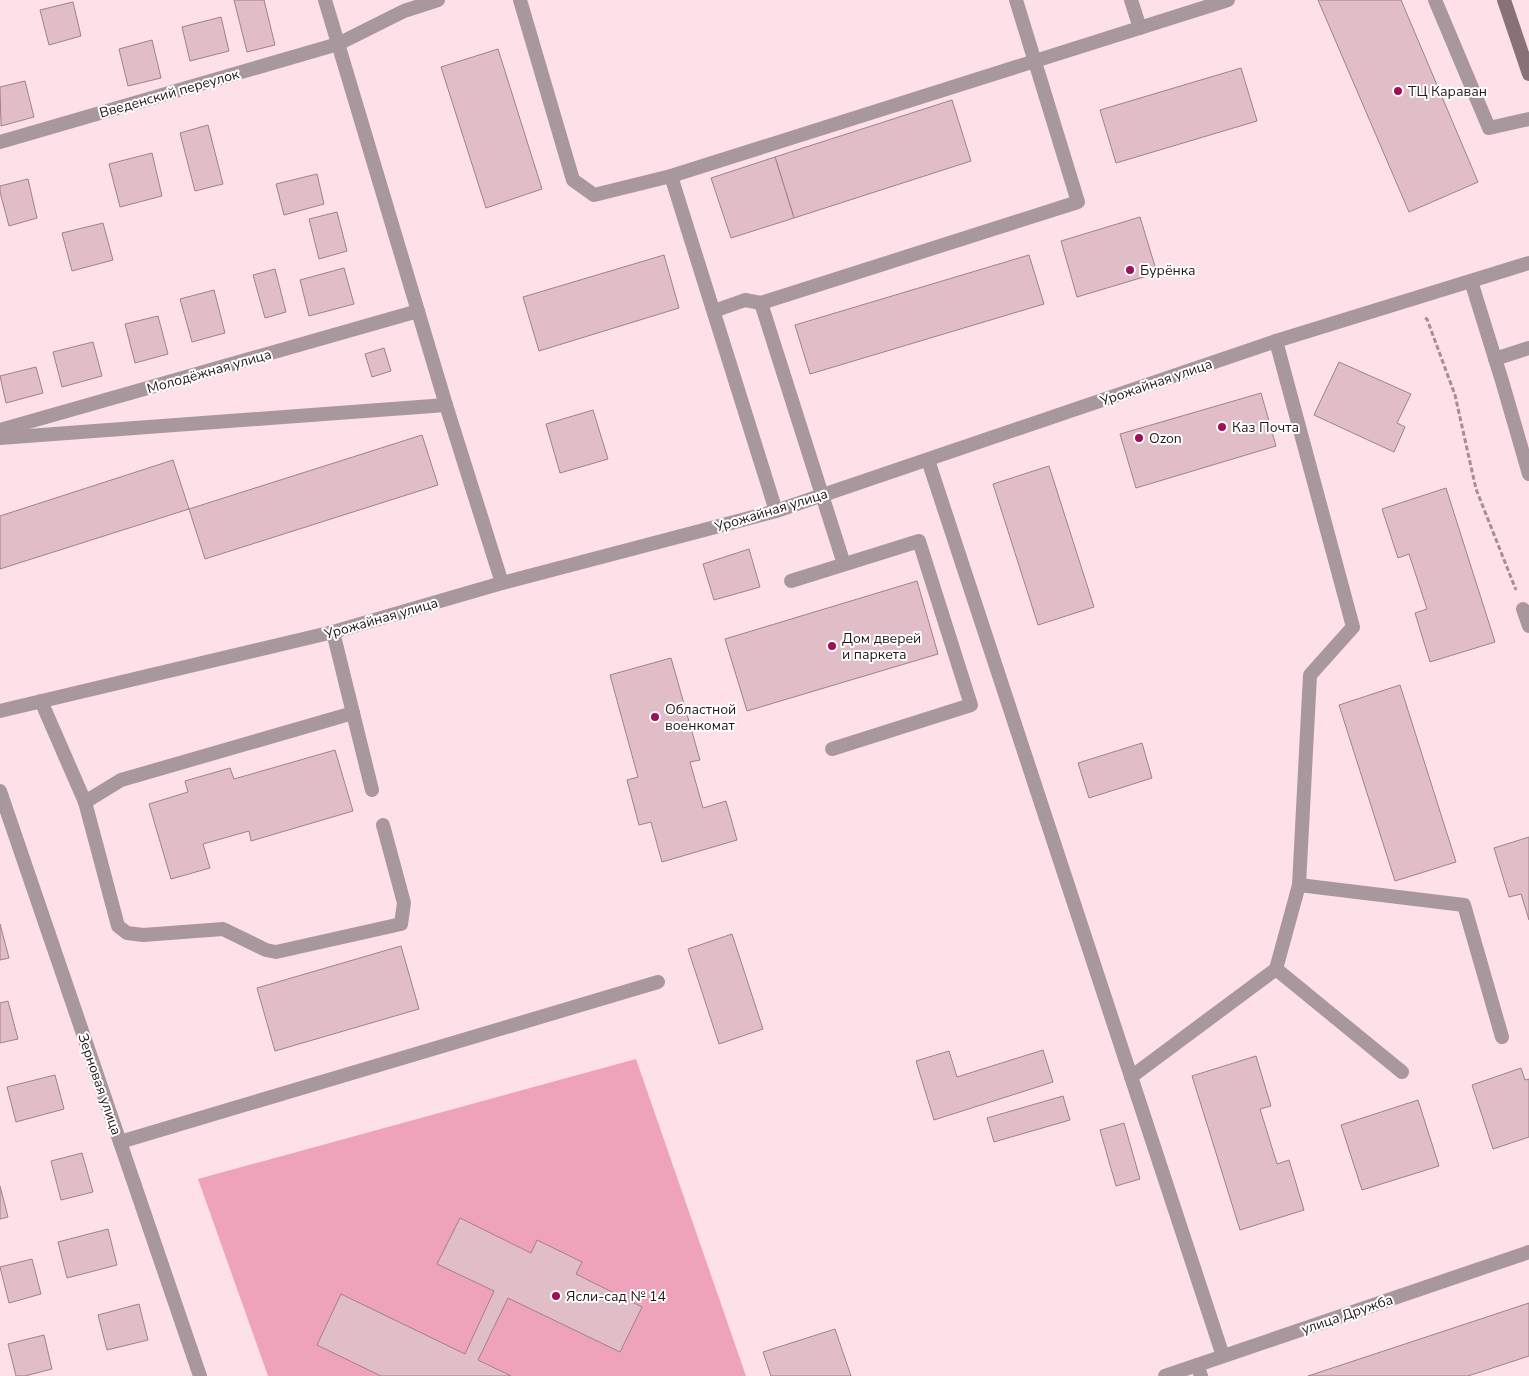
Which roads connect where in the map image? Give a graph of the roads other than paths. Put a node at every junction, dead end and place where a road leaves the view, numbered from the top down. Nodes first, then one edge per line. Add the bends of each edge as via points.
1 (325, 0) edge
2 (438, 0) edge
3 (520, 0) edge
4 (1016, 0) edge
5 (1131, 0) edge
6 (1228, 0) edge
7 (1435, 0) edge
8 (1504, 0) edge
9 (1140, 28) junction
10 (338, 44) junction
11 (1035, 61) junction
12 (1529, 74) edge
13 (1529, 119) edge
14 (0, 142) edge
15 (672, 176) junction
16 (1529, 263) edge
17 (1471, 281) junction
18 (761, 303) junction
19 (418, 311) junction
20 (714, 311) junction
21 (1276, 341) junction
22 (1529, 348) edge
23 (1496, 359) junction
24 (446, 405) junction
25 (0, 430) edge
26 (0, 438) edge
27 (928, 460) junction
28 (1529, 474) edge
29 (822, 495) junction
30 (776, 511) junction
31 (844, 564) junction
32 (791, 581) dead end
33 (502, 583) junction
34 (1523, 609) road end
35 (1529, 626) edge
36 (333, 632) junction
37 (41, 701) junction
38 (0, 711) edge
39 (353, 713) junction
40 (832, 749) dead end
41 (372, 790) dead end
42 (0, 791) edge
43 (85, 802) junction
44 (383, 825) dead end
45 (1299, 885) junction
46 (1276, 969) junction
47 (658, 982) dead end
48 (1502, 1037) dead end
49 (1402, 1072) dead end
50 (1131, 1077) junction
51 (120, 1142) junction
52 (1529, 1252) edge
53 (1223, 1356) junction
54 (1199, 1371) edge
55 (200, 1376) edge
56 (1165, 1376) edge

1 - 10 street
2 - 10 street, Введенский переулок via 404,11
3 - 15 street via 574,180 594,194
4 - 11 street
5 - 9 street
6 - 9 street
7 - 13 street via 1489,128
8 - 12 main road
9 - 11 street
10 - 14 street, Введенский переулок
10 - 19 street
11 - 15 street
11 - 18 street via 1078,202
15 - 20 street
16 - 17 street, Урожайная улица
17 - 21 street, Урожайная улица
17 - 23 street
18 - 20 street via 745,300
18 - 29 street
19 - 24 street
19 - 25 street, Молодёжная улица
20 - 30 street
21 - 27 street, Урожайная улица
21 - 45 street via 1353,627 1310,675
22 - 23 street
23 - 28 street
24 - 26 street
24 - 33 street
27 - 29 street, Урожайная улица
27 - 50 street
29 - 30 street, Урожайная улица
29 - 31 street
30 - 33 street, Урожайная улица
31 - 32 street
31 - 40 street via 919,541 971,705
33 - 36 street, Урожайная улица
34 - 35 street
36 - 37 street, Урожайная улица
36 - 39 street
37 - 38 street, Урожайная улица
37 - 43 street
39 - 41 street
39 - 43 street via 121,780
42 - 51 street, Зерновая улица
43 - 44 street via 118,926 128,933 143,935 223,930 276,952 401,924 404,903
45 - 46 street
45 - 48 street via 1464,905
46 - 49 street
46 - 50 street
47 - 51 street
50 - 53 street
51 - 55 street, Зерновая улица
52 - 53 street, улица Дружба
53 - 54 street, улица Дружба
54 - 56 street, улица Дружба

